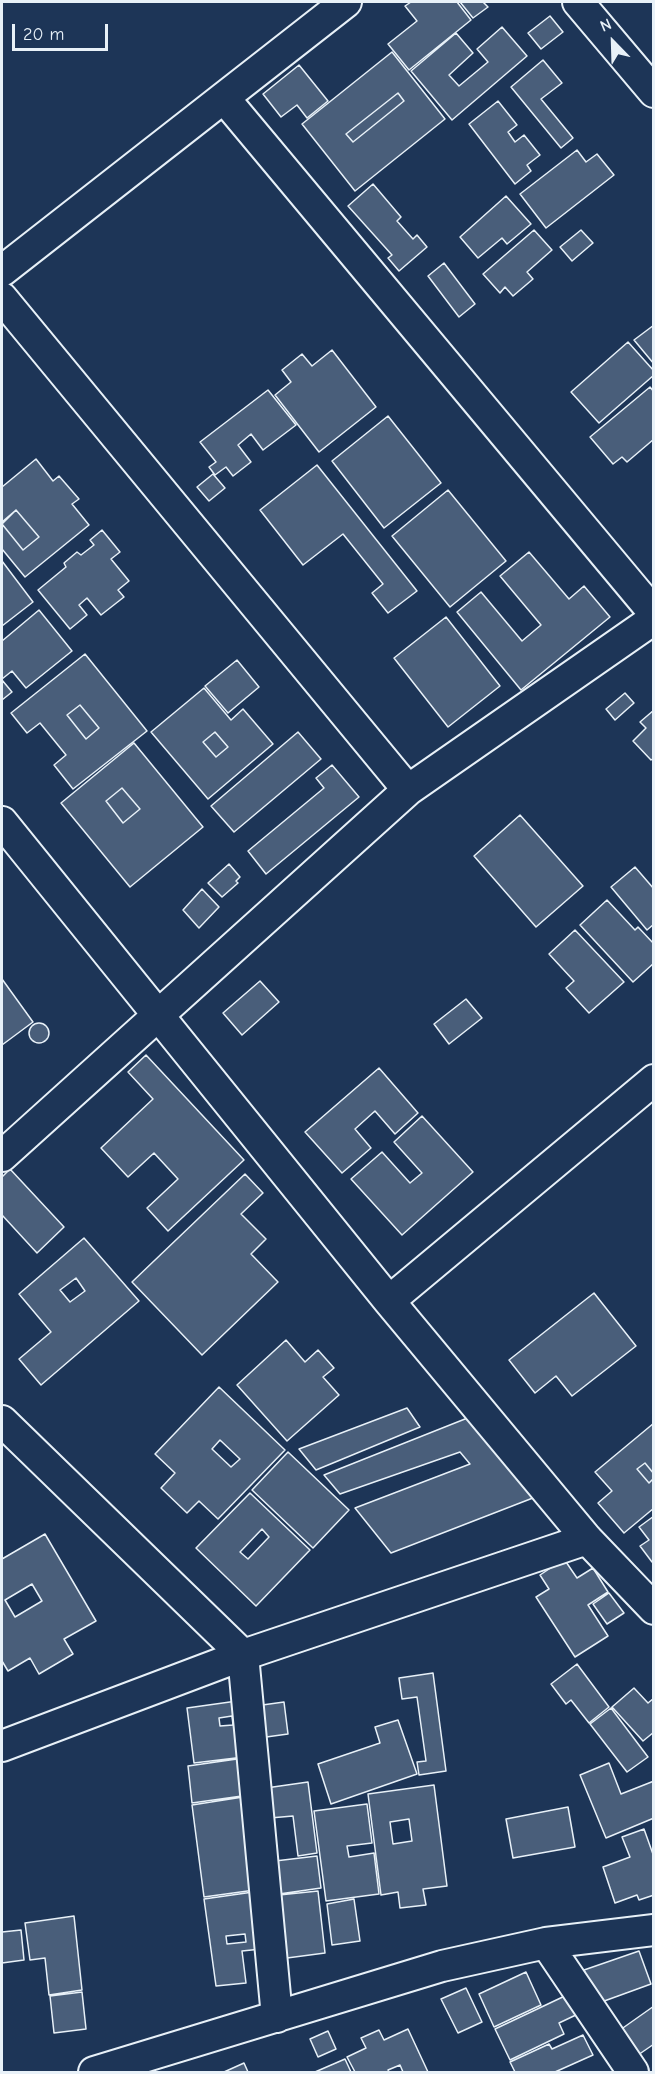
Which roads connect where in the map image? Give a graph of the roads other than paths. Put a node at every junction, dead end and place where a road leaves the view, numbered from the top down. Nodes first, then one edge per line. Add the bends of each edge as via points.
1 (346, 2) edge
2 (578, 2) edge
3 (654, 92) edge
4 (224, 98) junction
5 (2, 271) edge
6 (2, 297) edge
7 (654, 613) edge
8 (654, 619) edge
9 (408, 790) junction
10 (2, 822) edge
11 (158, 1015) junction
12 (650, 1091) edge
13 (2, 1156) edge
14 (389, 1301) junction
15 (2, 1421) edge
16 (587, 1539) junction
17 (654, 1609) edge
18 (243, 1655) junction
19 (2, 1746) edge
20 (654, 1930) edge
21 (546, 1943) junction
22 (276, 2017) junction
23 (137, 2066) edge
24 (94, 2073) edge
25 (633, 2073) edge

1 - 4 street
2 - 3 street
4 - 5 street
4 - 7 street
6 - 9 street
8 - 9 street
9 - 11 street
10 - 11 street
11 - 13 street
11 - 14 street
12 - 14 street
14 - 16 street
15 - 18 street
16 - 17 street
16 - 18 street
18 - 19 street
18 - 22 street
20 - 21 street
21 - 22 street via 442,1965
21 - 25 street
22 - 23 street
23 - 24 street

